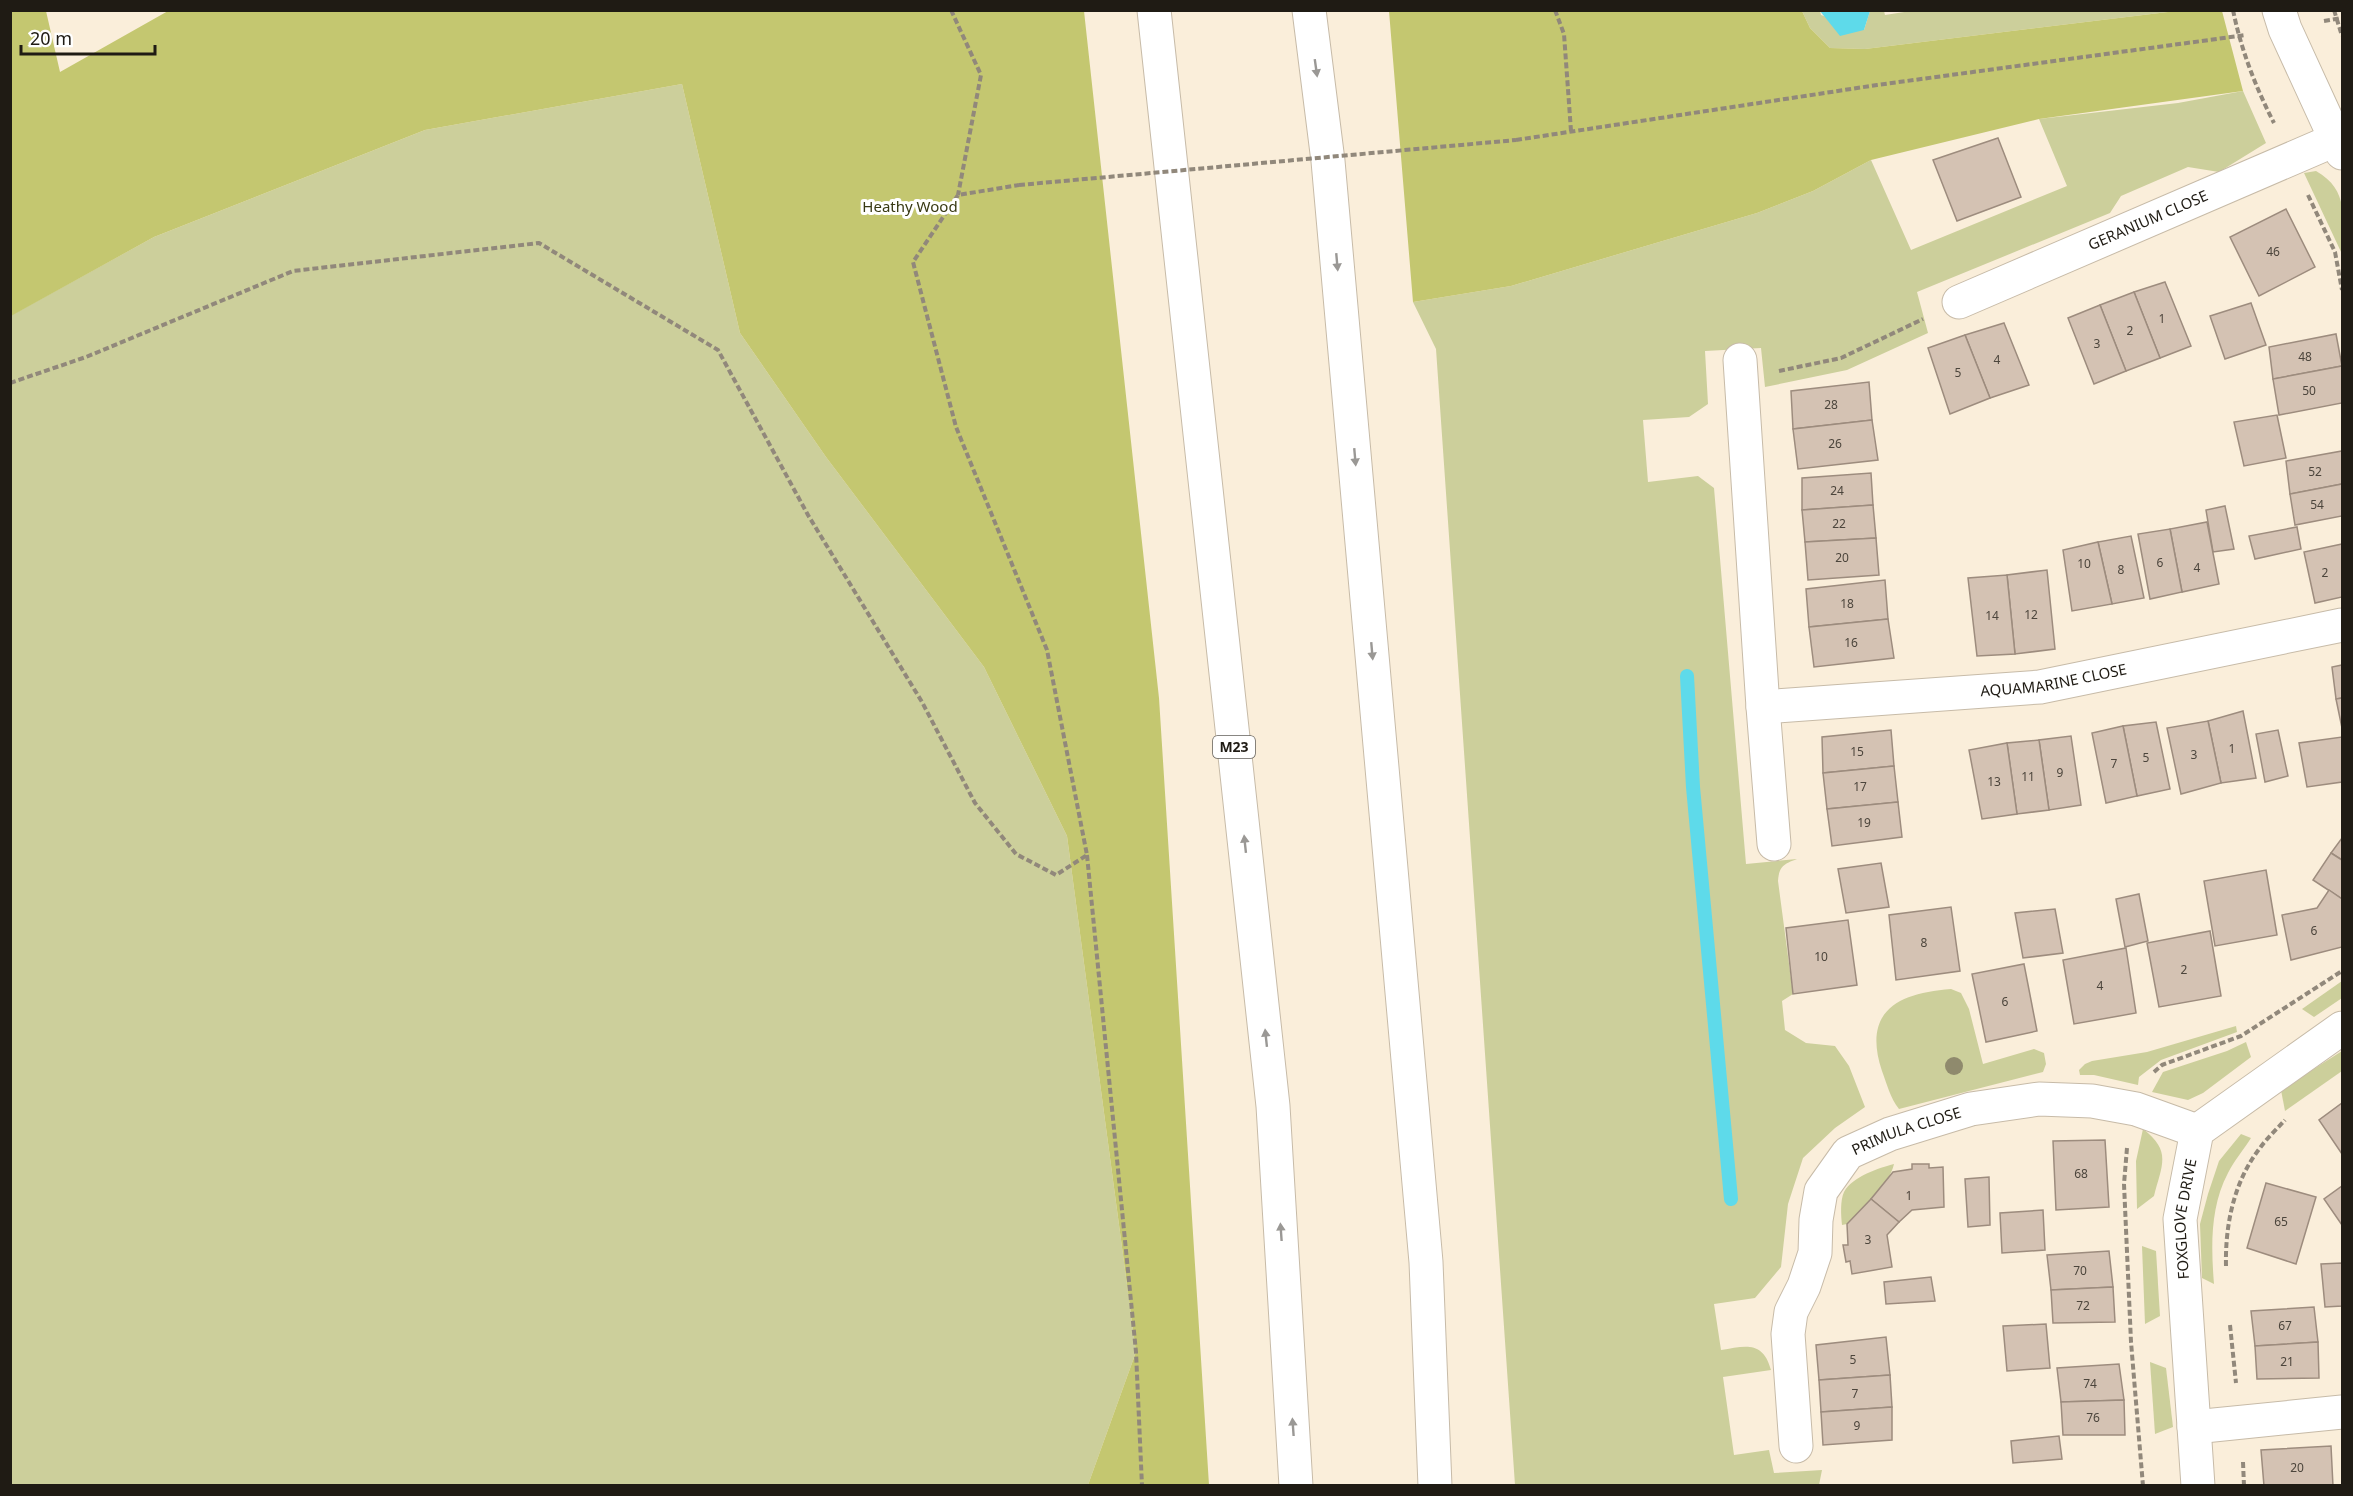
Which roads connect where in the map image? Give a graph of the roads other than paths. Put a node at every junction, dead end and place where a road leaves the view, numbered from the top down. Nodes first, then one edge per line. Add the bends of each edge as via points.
1 (1154, 10) edge
2 (1309, 10) edge
3 (2282, 20) edge
4 (2340, 146) edge
5 (1959, 302) road end
6 (1741, 367) road end
7 (2343, 625) edge
8 (1762, 707) junction
9 (1774, 844) dead end
10 (2343, 1028) edge
11 (2196, 1131) junction
12 (2343, 1412) edge
13 (2194, 1427) junction
14 (1796, 1446) dead end
15 (1296, 1485) edge
16 (1435, 1485) edge
17 (2198, 1485) edge

15 -> 1 main road, M23 via 1273,1107
2 -> 16 main road via 1328,161 1426,1262
3 - 4 main road
4 - 5 main road, GERANIUM CLOSE
6 - 8 main road
7 - 8 main road, AQUAMARINE CLOSE via 2040,687
8 - 9 main road
10 - 11 main road
11 - 13 main road, FOXGLOVE DRIVE via 2180,1219
11 - 14 main road, PRIMULA CLOSE via 2136,1109 2092,1101 2039,1099 1971,1109 1890,1134 1848,1153 1821,1191 1815,1253 1791,1312 1788,1334
12 - 13 main road
13 - 17 main road, FOXGLOVE DRIVE

